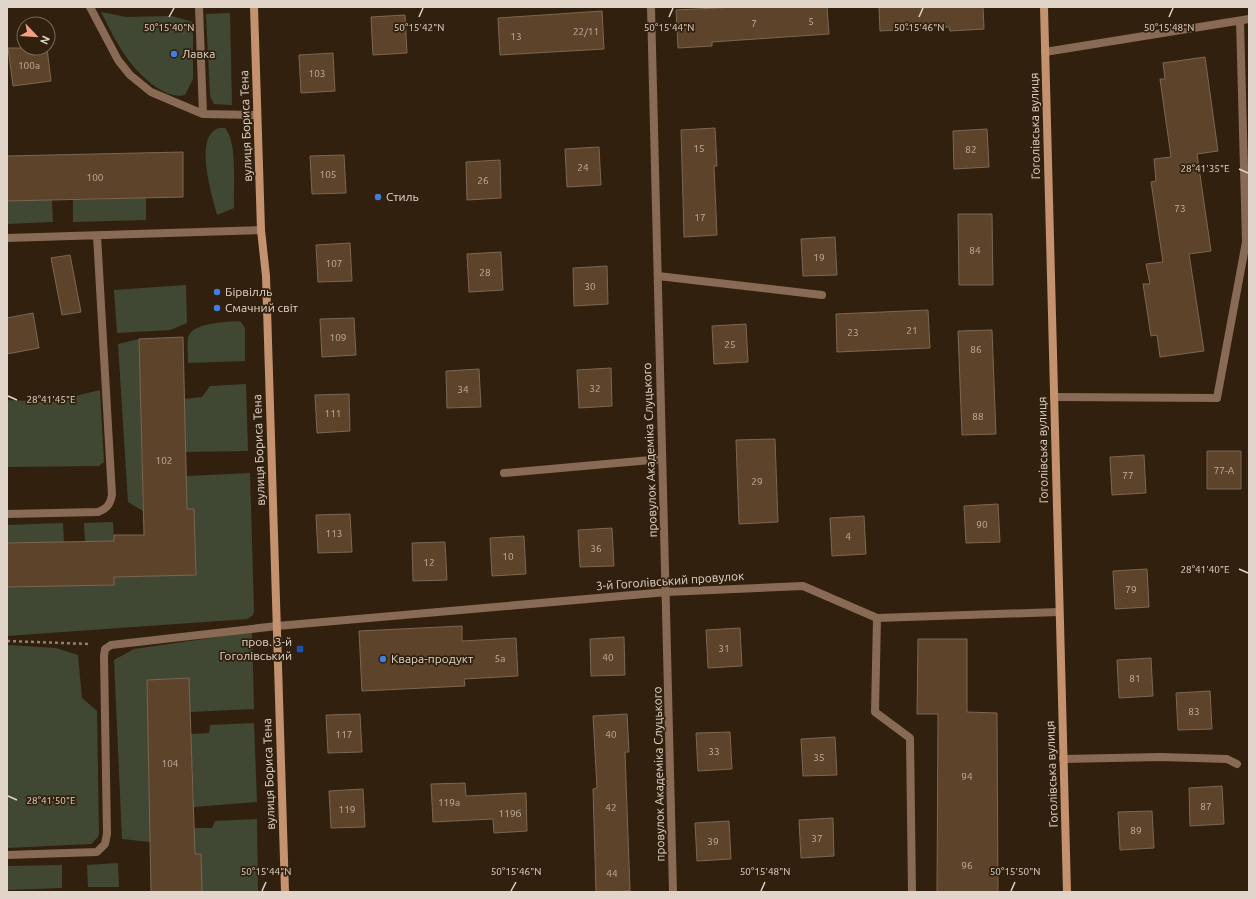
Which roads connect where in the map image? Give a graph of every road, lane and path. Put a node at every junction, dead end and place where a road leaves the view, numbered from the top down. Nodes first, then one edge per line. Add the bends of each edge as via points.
1 (90, 7) edge
2 (199, 7) edge
3 (254, 7) edge
4 (651, 7) edge
5 (1044, 7) edge
6 (1249, 19) edge
7 (1240, 22) junction
8 (1045, 52) junction
9 (203, 114) junction
10 (257, 115) junction
11 (1246, 144) edge
12 (261, 230) junction
13 (97, 236) junction
14 (7, 238) edge
15 (658, 276) junction
16 (822, 295) dead end
17 (1054, 397) junction
18 (662, 459) junction
19 (504, 473) dead end
20 (7, 514) edge
21 (667, 592) junction
22 (1059, 612) junction
23 (877, 618) junction
24 (277, 626) junction
25 (7, 641) edge
26 (111, 645) junction
27 (1063, 759) junction
28 (1237, 764) dead end
29 (7, 855) edge
30 (285, 892) edge
31 (673, 892) edge
32 (912, 892) edge
33 (1067, 892) edge

1 - 9 street via 115,54 130,75 161,98
2 - 9 street
3 - 10 street, вулиця Бориса Тена
4 - 15 street, провулок Академіка Слуцького
5 - 8 street, Гоголівська вулиця
6 - 7 street
7 - 8 street
7 - 11 street
8 - 17 street, Гоголівська вулиця
9 - 10 street
10 - 12 street, вулиця Бориса Тена
11 - 17 street via 1246,242 1217,398
12 - 13 street
12 - 24 street, вулиця Бориса Тена via 266,276
13 - 14 street
13 - 20 street via 112,495 110,504 98,512
15 - 16 street
15 - 18 street, провулок Академіка Слуцького
17 - 22 street, Гоголівська вулиця
18 - 19 street
18 - 21 street, провулок Академіка Слуцького
21 - 23 street, 3-й Гоголівський провулок via 803,586
21 - 24 street, 3-й Гоголівський провулок
21 - 31 street, провулок Академіка Слуцького
22 - 23 street, 3-й Гоголівський провулок
22 - 27 street, Гоголівська вулиця
23 - 32 street via 875,712 910,738
24 - 26 street, 3-й Гоголівський провулок
24 - 30 street, вулиця Бориса Тена
25 - 26 path
26 - 29 street via 105,649 104,656 107,834 105,844 97,852
27 - 28 street via 1161,757 1227,759
27 - 33 street, Гоголівська вулиця

